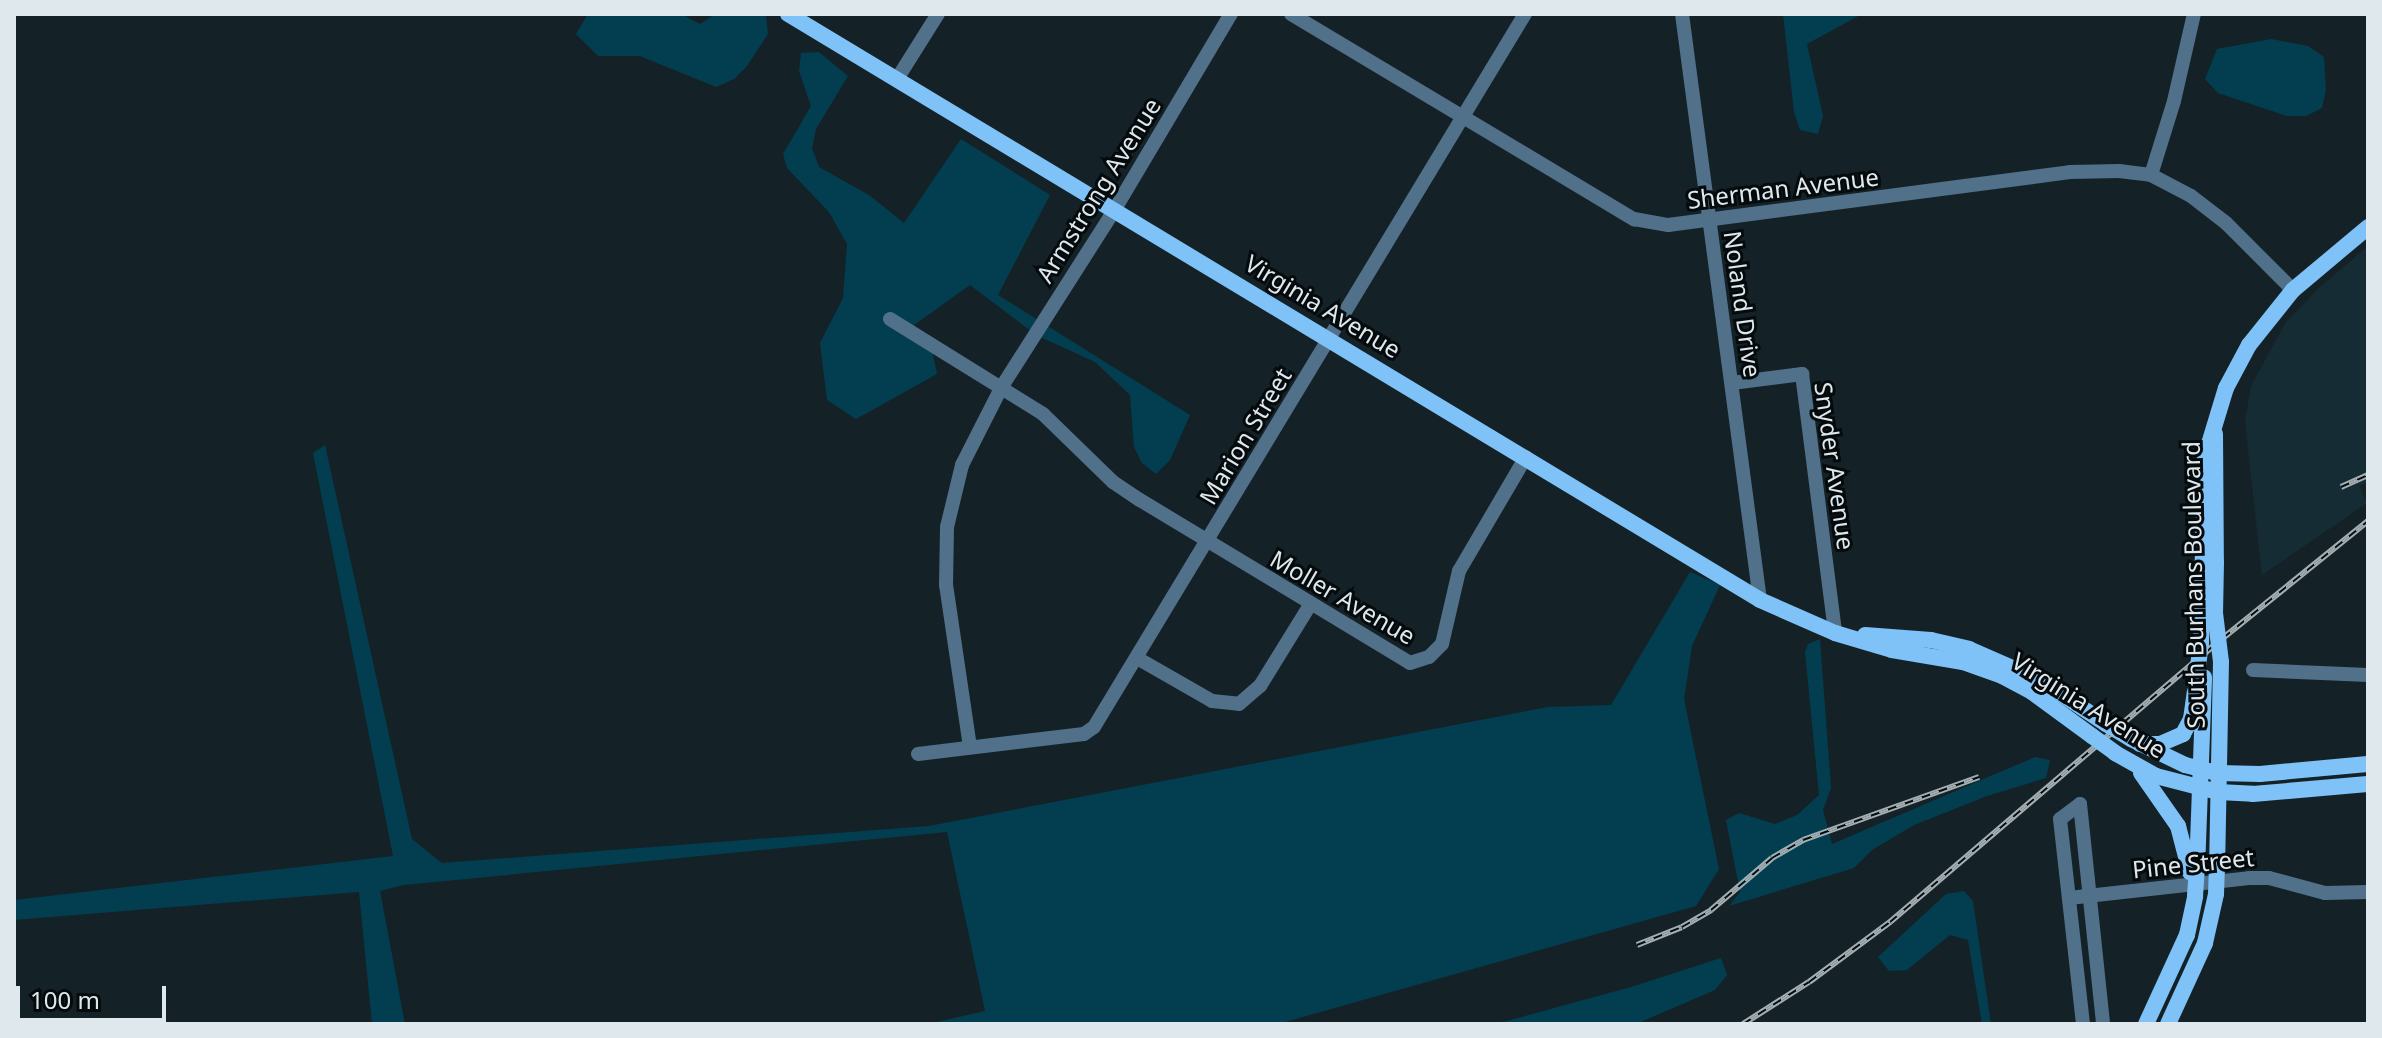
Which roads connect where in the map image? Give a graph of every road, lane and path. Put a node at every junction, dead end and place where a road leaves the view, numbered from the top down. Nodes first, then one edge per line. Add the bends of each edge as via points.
1 (788, 14) edge
2 (938, 14) edge
3 (1231, 14) edge
4 (1291, 14) edge
5 (1525, 14) edge
6 (1682, 14) edge
7 (2194, 14) edge
8 (897, 79) junction
9 (1462, 118) junction
10 (2151, 175) junction
11 (1115, 209) junction
12 (1710, 220) junction
13 (2368, 227) edge
14 (2293, 290) junction
15 (890, 319) dead end
16 (1330, 338) junction
17 (1732, 383) junction
18 (1001, 388) junction
19 (1526, 457) junction
20 (1207, 543) junction
21 (2209, 562) junction
22 (1760, 600) junction
23 (1310, 605) junction
24 (1835, 633) junction
25 (1137, 658) junction
26 (2253, 670) dead end
27 (2368, 675) edge
28 (2200, 680) junction
29 (2135, 742) junction
30 (970, 747) junction
31 (918, 754) dead end
32 (2368, 764) edge
33 (2134, 766) junction
34 (2210, 771) junction
35 (2368, 784) edge
36 (2200, 790) junction
37 (2218, 792) junction
38 (2193, 871) junction
39 (2368, 892) edge
40 (2089, 896) junction
41 (2069, 898) junction
42 (2083, 1024) edge
43 (2103, 1024) edge
44 (2146, 1024) edge
45 (2168, 1024) edge

1 - 8 main road, Virginia Avenue
2 - 8 street
3 - 11 street, Armstrong Avenue
4 - 9 street, Sherman Avenue
5 - 9 street, Marion Street
6 - 12 street, Noland Drive
7 - 10 street
8 - 11 main road, Virginia Avenue
9 - 12 street, Sherman Avenue via 1634,219 1668,225
9 - 16 street, Marion Street
10 - 12 street, Sherman Avenue via 2070,172
10 - 14 street, Sherman Avenue via 2206,206
11 - 16 main road, Virginia Avenue
11 - 18 street, Armstrong Avenue
12 - 17 street, Noland Drive
13 - 14 main road, South Burhans Boulevard
14 - 21 main road, South Burhans Boulevard via 2238,363 2214,424 2218,456
15 - 18 street, Moller Avenue
16 - 19 main road, Virginia Avenue
16 - 20 street, Marion Street
17 - 22 street, Noland Drive
17 - 24 street, Snyder Avenue via 1802,374
18 - 20 street, Moller Avenue via 1043,414 1113,482
18 - 30 street, Armstrong Avenue via 962,465 947,527 946,585
19 - 22 main road, Virginia Avenue
19 - 23 street, Moller Avenue via 1466,556 1442,644 1429,657 1410,663 1398,658
20 - 23 street, Moller Avenue
20 - 25 street, Marion Street
21 - 28 main road, South Burhans Boulevard, bridge
21 - 34 main road, South Burhans Boulevard, bridge via 2221,662
22 - 24 main road, Virginia Avenue
23 - 25 street via 1260,686 1239,704 1212,701
24 - 29 main road, Virginia Avenue, bridge via 1931,640 1969,649 2042,681
24 - 33 main road, Virginia Avenue, bridge via 2002,676
25 - 30 street, Marion Street via 1089,732
26 - 27 street
28 - 29 main road via 2183,734 2160,744
28 - 34 main road, South Burhans Boulevard
29 - 34 main road, Virginia Avenue
30 - 31 street, Marion Street
32 - 34 main road, Virginia Avenue via 2260,774
33 - 36 main road, Virginia Avenue
33 - 38 main road via 2178,826
34 - 36 main road
34 - 37 main road, South Burhans Boulevard
35 - 37 main road, Virginia Avenue
36 - 37 main road, Virginia Avenue
36 - 38 main road
37 - 45 main road, South Burhans Boulevard, bridge via 2216,894 2205,943
38 - 44 main road, bridge via 2192,916
39 - 40 street, Pine Street via 2325,893 2249,878
40 - 41 street, Pine Street
40 - 41 street via 2080,804 2060,819
40 - 43 street
41 - 42 street

